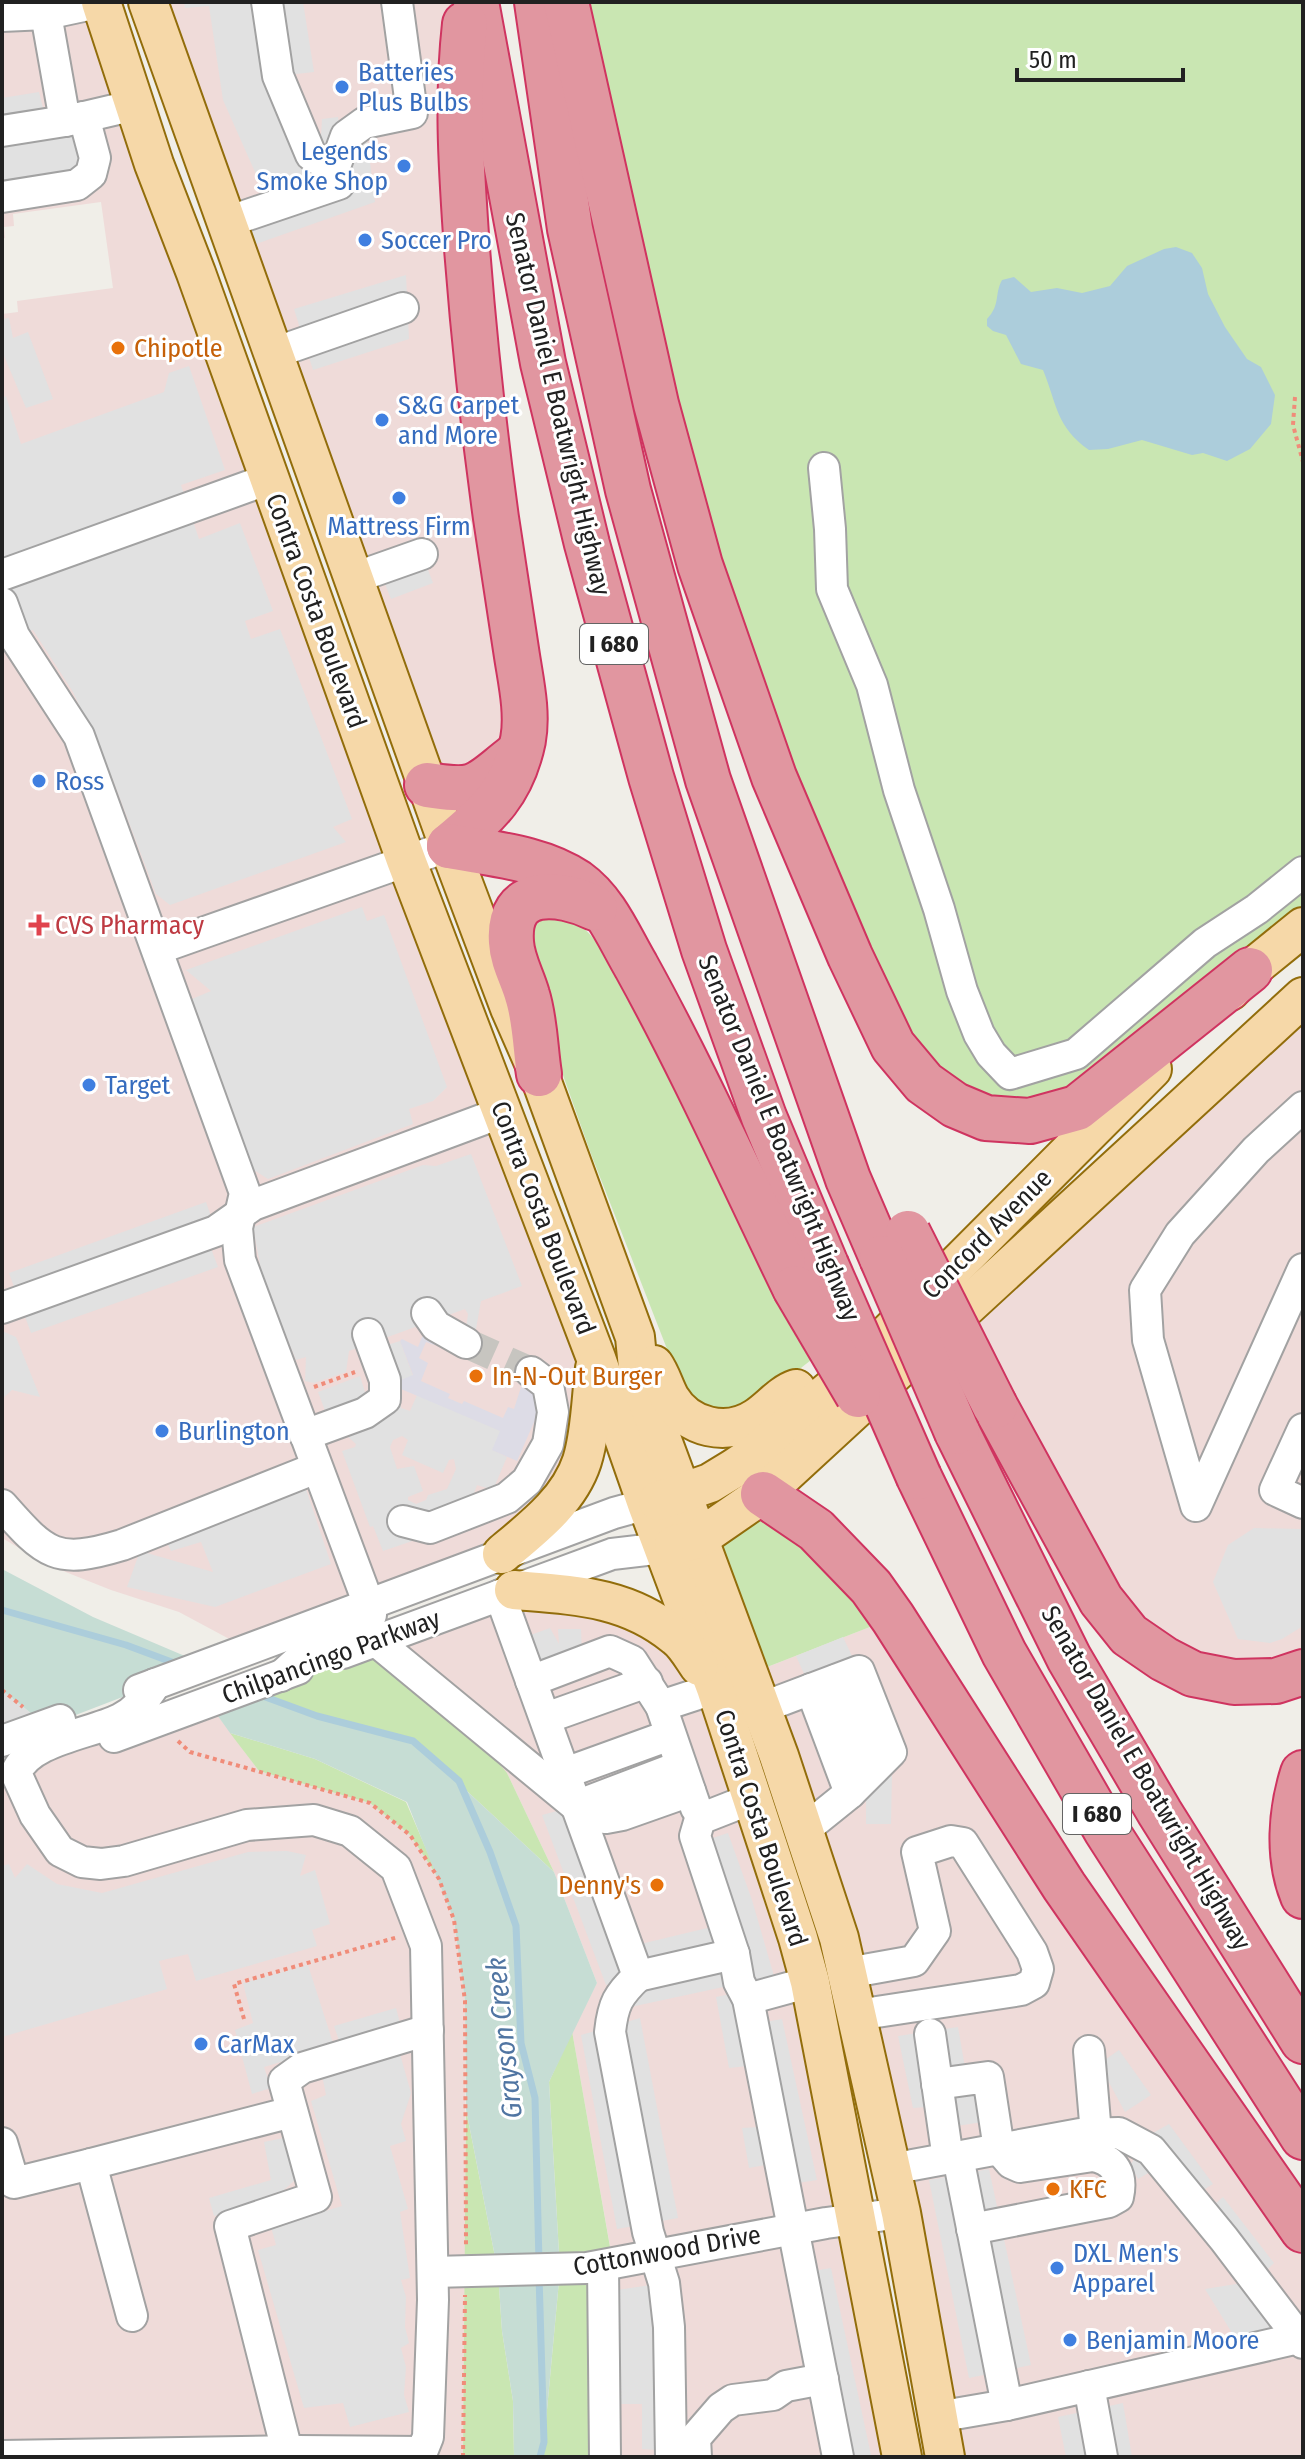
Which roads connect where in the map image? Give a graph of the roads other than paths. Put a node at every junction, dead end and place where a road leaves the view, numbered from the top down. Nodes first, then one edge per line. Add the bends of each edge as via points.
1 (102, 2) edge
2 (148, 2) edge
3 (267, 2) edge
4 (397, 2) edge
5 (468, 2) edge
6 (476, 2) edge
7 (537, 2) edge
8 (566, 2) edge
9 (3, 13) edge
10 (46, 14) junction
11 (135, 105) junction
12 (75, 119) junction
13 (2, 131) edge
14 (334, 169) junction
15 (2, 197) edge
16 (227, 222) junction
17 (403, 308) dead end
18 (274, 353) junction
19 (824, 468) dead end
20 (269, 479) junction
21 (422, 554) dead end
22 (2, 575) edge
23 (354, 578) junction
24 (2, 603) edge
25 (520, 752) junction
26 (427, 785) junction
27 (449, 846) junction
28 (406, 860) junction
29 (1303, 872) edge
30 (606, 913) junction
31 (1303, 927) edge
32 (157, 949) junction
33 (1250, 970) junction
34 (1303, 997) edge
35 (539, 1074) junction
36 (1303, 1107) edge
37 (503, 1112) junction
38 (239, 1213) junction
39 (895, 1246) junction
40 (1303, 1269) edge
41 (811, 1277) junction
42 (2, 1308) edge
43 (427, 1313) dead end
44 (368, 1334) dead end
45 (635, 1337) junction
46 (466, 1343) tunnel mouth
47 (596, 1358) junction
48 (531, 1372) tunnel mouth
49 (842, 1380) junction
50 (1303, 1429) edge
51 (305, 1435) junction
52 (316, 1468) junction
53 (763, 1494) junction
54 (664, 1499) junction
55 (1303, 1503) edge
56 (2, 1505) edge
57 (403, 1521) dead end
58 (681, 1543) junction
59 (502, 1554) junction
60 (507, 1593) junction
61 (369, 1605) junction
62 (368, 1644) junction
63 (1303, 1672) edge
64 (281, 1676) junction
65 (531, 1681) junction
66 (155, 1684) junction
67 (823, 1685) junction
68 (716, 1688) junction
69 (659, 1708) junction
70 (761, 1708) junction
71 (546, 1718) junction
72 (2, 1741) edge
73 (565, 1773) junction
74 (1303, 1773) edge
75 (9, 1775) edge
76 (690, 1792) junction
77 (850, 1793) junction
78 (751, 1799) junction
79 (576, 1806) junction
80 (804, 1830) junction
81 (1303, 1896) edge
82 (734, 1954) junction
83 (914, 1961) junction
84 (847, 1973) junction
85 (638, 1976) junction
86 (810, 1982) junction
87 (748, 1999) junction
88 (923, 2005) junction
89 (857, 2015) junction
90 (428, 2030) junction
91 (930, 2034) dead end
92 (1303, 2041) edge
93 (822, 2044) junction
94 (1089, 2051) dead end
95 (937, 2084) junction
96 (292, 2112) junction
97 (1096, 2134) junction
98 (1303, 2137) edge
99 (2, 2143) edge
100 (999, 2149) junction
101 (953, 2158) junction
102 (91, 2164) junction
103 (891, 2169) junction
104 (901, 2213) junction
105 (855, 2219) junction
106 (793, 2229) junction
107 (972, 2229) junction
108 (1303, 2230) edge
109 (657, 2255) junction
110 (603, 2266) junction
111 (433, 2272) junction
112 (132, 2316) dead end
113 (1301, 2341) edge
114 (823, 2379) junction
115 (1089, 2386) junction
116 (1007, 2405) junction
117 (937, 2417) junction
118 (696, 2447) edge
119 (287, 2451) junction
120 (421, 2455) edge
121 (2, 2456) edge
122 (832, 2456) edge
123 (605, 2457) edge
124 (671, 2457) edge
125 (902, 2457) edge
126 (945, 2457) edge
127 (1102, 2457) edge

1 - 10 street
1 - 11 main road, Contra Costa Boulevard
2 - 16 main road, Contra Costa Boulevard
3 - 14 street via 278,76 311,155
4 - 14 street via 412,113 364,123 346,136
5 - 25 highway via 459,131 471,310 522,694
6 - 41 highway, Senator Daniel E Boatwright Highway / I 680 via 543,363 587,544 704,950 764,1117
7 - 39 highway, Senator Daniel E Boatwright Highway / I 680 via 570,229 628,490 708,780 848,1179
8 - 33 highway via 656,404 700,565 774,777 893,1046 924,1083 955,1105 986,1118 1030,1121 1077,1108
9 - 10 street
10 - 12 street
11 - 12 street
11 - 20 main road, Contra Costa Boulevard
12 - 13 street
12 - 15 street via 95,158 91,174 77,185
14 - 16 street via 339,184
16 - 18 main road, Contra Costa Boulevard
17 - 18 street
18 - 23 main road, Contra Costa Boulevard
19 - 29 street via 832,589 872,685 962,991 979,1034 1010,1074 1076,1054 1205,943
20 - 22 street
20 - 28 main road, Contra Costa Boulevard
21 - 23 street
23 - 26 main road, Contra Costa Boulevard
24 - 32 street via 14,636 79,736
25 - 26 highway via 475,788
25 - 27 highway via 503,794 488,814
26 - 27 main road, Contra Costa Boulevard
27 - 28 street
27 - 30 highway via 556,870 578,883
27 - 35 main road, Contra Costa Boulevard
28 - 32 street
28 - 37 main road, Contra Costa Boulevard
30 - 35 highway via 576,899 541,896 522,906 513,921 513,954 528,997
30 - 41 highway
31 - 33 main road, Concord Avenue
32 - 38 street via 245,1193
33 - 49 main road, Concord Avenue
34 - 53 main road, Concord Avenue
35 - 45 main road, Contra Costa Boulevard
36 - 40 street via 1180,1234 1145,1290 1148,1340 1196,1506
37 - 38 street
37 - 47 main road, Contra Costa Boulevard
38 - 42 street via 216,1231
38 - 51 street via 240,1260
39 - 63 highway, bridge via 995,1406 1101,1600 1129,1635 1193,1674 1234,1682 1276,1681
39 - 92 highway, Senator Daniel E Boatwright Highway / I 680, bridge via 957,1432 1069,1658
41 - 98 highway, Senator Daniel E Boatwright Highway / I 680, bridge via 919,1477 1004,1653 1106,1830
43 - 46 street via 436,1326
44 - 51 street via 385,1380 385,1399 377,1407
45 - 49 main road via 679,1410 709,1427 748,1423 792,1390
45 - 54 main road, Contra Costa Boulevard
47 - 54 main road, Contra Costa Boulevard
47 - 59 main road via 585,1448 573,1482 546,1517
48 - 57 street via 548,1385 553,1412 548,1444 527,1481 507,1498 430,1528
49 - 54 main road, Concord Avenue via 751,1457 710,1483
50 - 55 street via 1275,1490
51 - 52 street
52 - 56 street via 122,1545 69,1557 32,1540
52 - 61 street
53 - 58 main road, Concord Avenue
53 - 108 highway via 816,1530 871,1587 1064,1886
54 - 58 main road, Contra Costa Boulevard
54 - 59 street, Chilpancingo Parkway
58 - 60 street, Chilpancingo Parkway via 612,1554
58 - 68 main road, Contra Costa Boulevard
58 - 70 main road, Contra Costa Boulevard
59 - 61 street, Chilpancingo Parkway
60 - 62 street, Chilpancingo Parkway
60 - 65 street
60 - 68 main road via 594,1597 636,1610 677,1637
61 - 64 street via 366,1626 302,1657
61 - 66 street, Chilpancingo Parkway
62 - 64 street, Chilpancingo Parkway
62 - 79 street
64 - 75 street, Chilpancingo Parkway
65 - 69 street via 610,1651 632,1661
65 - 71 street
66 - 72 street, Chilpancingo Parkway
66 - 75 street via 144,1702 121,1719 42,1748
67 - 70 street
67 - 77 street
67 - 77 street via 859,1671 891,1752
68 - 69 street
68 - 78 main road, Contra Costa Boulevard
69 - 71 street
69 - 73 street
69 - 76 street
70 - 80 main road, Contra Costa Boulevard
71 - 73 street
73 - 79 street
74 - 81 highway via 1294,1802 1293,1846
75 - 90 street via 60,1851 82,1862 124,1861 247,1825 314,1820 350,1831 396,1868 421,1931
76 - 78 street
76 - 79 street via 606,1818
76 - 82 street via 695,1836
77 - 80 street
78 - 86 main road, Contra Costa Boulevard
79 - 85 street
80 - 84 main road, Contra Costa Boulevard
82 - 85 street
82 - 87 street
83 - 84 street
83 - 88 street
83 - 88 street via 935,1931 917,1852 951,1841 963,1843 1038,1969 1034,1983 1021,1990
84 - 89 main road, Contra Costa Boulevard
85 - 109 street via 621,1992 610,2032 648,2232
86 - 87 street
86 - 93 main road, Contra Costa Boulevard
87 - 106 street
88 - 89 street
89 - 103 main road, Contra Costa Boulevard
90 - 96 street via 302,2068 284,2081
90 - 111 street
91 - 95 street
93 - 103 main road via 853,2067 868,2148 873,2159
93 - 105 main road, Contra Costa Boulevard
94 - 97 street
95 - 100 street via 988,2077
95 - 101 street
96 - 102 street
96 - 119 street via 316,2197 230,2226
97 - 100 street
97 - 113 street via 1119,2133 1151,2150
99 - 102 street via 14,2183
100 - 101 street
100 - 107 street via 1020,2167 1105,2158 1117,2171 1118,2197
101 - 103 street
101 - 107 street
102 - 112 street
103 - 104 main road, Contra Costa Boulevard
104 - 105 street, Cottonwood Drive
104 - 117 main road, Contra Costa Boulevard
105 - 106 street, Cottonwood Drive
105 - 125 main road, Contra Costa Boulevard
106 - 109 street, Cottonwood Drive
106 - 114 street
107 - 116 street
109 - 110 street, Cottonwood Drive
109 - 124 street via 669,2327
110 - 111 street, Cottonwood Drive
110 - 123 street
111 - 120 street via 428,2437
113 - 115 street
114 - 118 street via 786,2386 773,2395 733,2400 721,2408
114 - 122 street
115 - 116 street
115 - 127 street
116 - 117 street
117 - 126 main road, Contra Costa Boulevard
119 - 120 street
119 - 121 street

